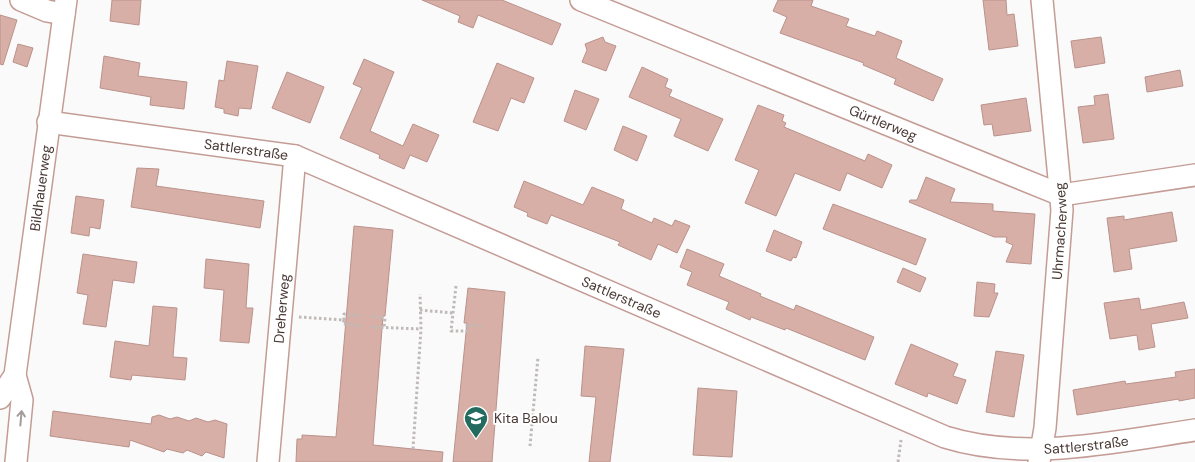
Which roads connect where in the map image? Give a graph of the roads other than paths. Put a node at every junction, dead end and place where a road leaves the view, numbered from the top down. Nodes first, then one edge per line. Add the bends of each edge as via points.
1 (21, 0) edge
2 (581, 0) edge
3 (1042, 0) edge
4 (65, 7) edge
5 (48, 122) junction
6 (295, 156) junction
7 (1195, 175) edge
8 (1061, 195) junction
9 (7, 374) edge
10 (0, 398) edge
11 (1195, 430) edge
12 (1040, 455) edge
13 (16, 462) edge
14 (268, 462) edge

1 - 4 street via 47,11
2 - 8 street, Gürtlerweg
3 - 8 street, Uhrmacherweg
4 - 5 street, Bildhauerweg
5 - 6 street, Sattlerstraße
5 - 9 street, Bildhauerweg
6 - 12 street, Sattlerstraße via 944,437 990,449
6 - 14 street, Dreherweg
7 - 8 street
8 - 12 street, Uhrmacherweg via 1061,229
9 - 10 street, Bildhauerweg
13 -> 9 street, Bildhauerweg via 22,400
11 - 12 street, Sattlerstraße

